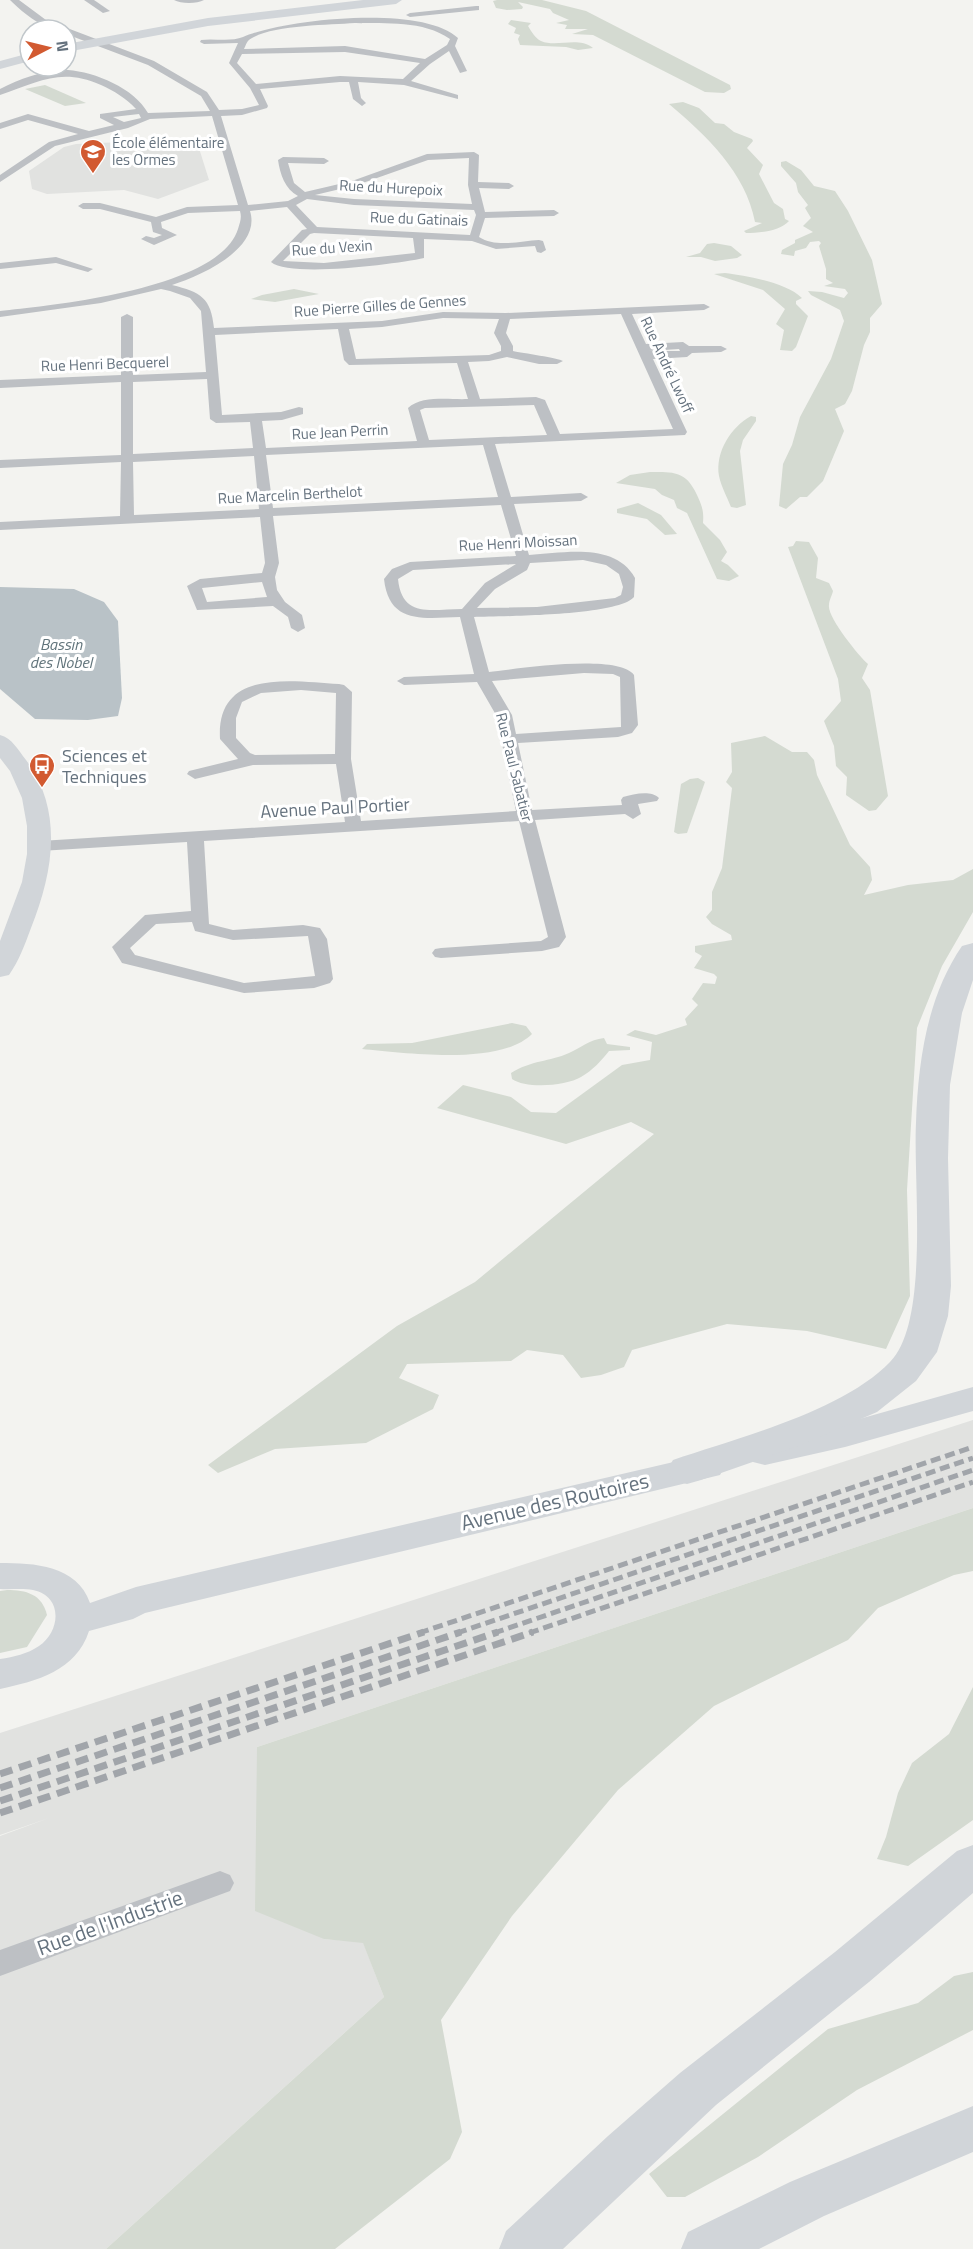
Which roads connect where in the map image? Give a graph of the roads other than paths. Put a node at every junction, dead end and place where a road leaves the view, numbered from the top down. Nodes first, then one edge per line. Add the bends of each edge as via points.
1 (14, 0) edge
2 (88, 0) edge
3 (178, 0) edge
4 (200, 0) edge
5 (344, 0) edge
6 (396, 0) edge
7 (476, 8) dead end
8 (106, 11) dead end
9 (39, 18) edge
10 (417, 18) junction
11 (78, 29) edge
12 (78, 36) edge
13 (244, 40) junction
14 (357, 40) dead end
15 (204, 42) dead end
16 (78, 46) edge
17 (451, 46) junction
18 (345, 49) junction
19 (238, 52) junction
20 (436, 56) junction
21 (456, 57) junction
22 (18, 60) edge
23 (427, 62) junction
24 (0, 65) edge
25 (463, 71) dead end
26 (354, 80) junction
27 (405, 82) junction
28 (254, 87) junction
29 (0, 92) edge
30 (455, 97) dead end
31 (362, 103) dead end
32 (216, 113) junction
33 (144, 114) junction
34 (0, 126) edge
35 (125, 126) junction
36 (90, 134) junction
37 (324, 161) dead end
38 (0, 179) edge
39 (473, 185) junction
40 (509, 186) dead end
41 (305, 197) junction
42 (290, 204) junction
43 (82, 206) dead end
44 (245, 208) junction
45 (479, 211) junction
46 (554, 213) dead end
47 (156, 220) junction
48 (314, 230) junction
49 (418, 235) junction
50 (474, 238) junction
51 (146, 239) dead end
52 (541, 250) dead end
53 (0, 266) edge
54 (88, 269) dead end
55 (159, 285) junction
56 (704, 307) dead end
57 (625, 311) junction
58 (0, 312) edge
59 (506, 316) junction
60 (127, 317) dead end
61 (344, 326) junction
62 (209, 332) junction
63 (721, 349) dead end
64 (644, 352) junction
65 (507, 353) junction
66 (462, 360) junction
67 (557, 361) dead end
68 (212, 375) junction
69 (127, 378) junction
70 (0, 384) edge
71 (475, 402) junction
72 (299, 411) dead end
73 (256, 418) junction
74 (681, 432) joint
75 (555, 438) junction
76 (488, 441) junction
77 (424, 444) junction
78 (259, 452) junction
79 (127, 458) junction
80 (0, 464) edge
81 (581, 497) dead end
82 (505, 501) junction
83 (267, 513) junction
84 (127, 519) junction
85 (0, 526) edge
86 (524, 560) junction
87 (268, 577) junction
88 (276, 601) junction
89 (466, 614) junction
90 (298, 628) dead end
91 (483, 679) junction
92 (404, 681) dead end
93 (508, 739) junction
94 (0, 742) edge
95 (343, 759) junction
96 (260, 760) junction
97 (195, 774) dead end
98 (651, 798) dead end
99 (525, 816) junction
100 (354, 826) junction
101 (195, 836) junction
102 (40, 846) junction
103 (200, 916) junction
104 (973, 952) edge
105 (441, 953) dead end
106 (0, 969) edge
107 (973, 1400) edge
108 (687, 1470) junction
109 (0, 1553) edge
110 (0, 1574) edge
111 (73, 1608) junction
112 (0, 1674) edge
113 (973, 1865) edge
114 (220, 1883) dead end
115 (0, 1963) edge
116 (973, 2129) edge
117 (525, 2249) edge
118 (706, 2249) edge

1 - 9 street
2 - 8 street
3 - 4 street
5 - 11 main road
6 - 16 main road via 198,23
7 - 10 street
10 - 13 street via 276,29 252,34
10 - 17 street via 450,32 454,38
12 - 32 street via 151,63 201,92
13 - 15 street
13 - 19 street
14 - 18 street
17 - 20 street
17 - 21 street
18 - 19 street
18 - 23 street
19 - 28 street via 233,63
20 - 21 street
20 - 23 street
21 - 25 street
22 - 24 main road
23 - 27 street
26 - 27 street
26 - 28 street via 339,75
26 - 31 street via 357,99
27 - 30 street
28 - 32 street via 264,106 248,112
29 - 33 street via 70,70 121,92
32 - 33 street
32 - 44 street
33 - 35 street via 146,119
33 - 35 street via 103,116
34 - 36 street via 34,117
35 - 36 street
36 - 38 street via 52,144
37 - 41 street via 283,160 288,179
39 - 40 street
39 - 41 street, Rue du Gatinais via 479,155 404,157 354,183 315,191
39 - 45 street, Rue du Gatinais
41 - 42 street, Rue du Gatinais
41 - 45 street, Rue du Hurepoix
42 - 44 street, Rue du Gatinais
42 - 48 street
43 - 47 street via 100,206
44 - 47 street, Rue du Gatinais via 187,210
44 - 55 street via 248,222 234,247 209,267
45 - 46 street, Rue du Hurepoix
45 - 50 street, Rue du Gatinais
47 - 51 street via 158,230 172,235 154,242
48 - 49 street, Rue du Gatinais
48 - 49 street, Rue du Vexin via 306,232 276,262 285,266 334,265 420,256
49 - 50 street, Rue du Gatinais
50 - 52 street via 493,245 539,243
53 - 54 street via 56,260
55 - 58 street
55 - 62 street via 205,303
56 - 57 street, Rue Pierre Gilles de Gennes
57 - 59 street, Rue Pierre Gilles de Gennes
57 - 64 street, Rue André Lwoff
59 - 61 street, Rue Pierre Gilles de Gennes via 443,315
59 - 65 street via 500,333
60 - 69 street
61 - 62 street, Rue Pierre Gilles de Gennes
61 - 66 street via 353,363
62 - 68 street
63 - 64 street via 685,350 683,345
64 - 74 street, Rue André Lwoff
65 - 66 street
65 - 67 street
66 - 71 street
68 - 69 street, Rue Henri Becquerel
68 - 73 street via 216,419
69 - 70 street, Rue Henri Becquerel
69 - 79 street
71 - 75 street via 536,400 541,403
71 - 77 street via 416,405
72 - 73 street via 282,417
73 - 78 street
74 - 75 street, Rue Jean Perrin
75 - 76 street, Rue Jean Perrin
76 - 77 street, Rue Jean Perrin
76 - 82 street
77 - 78 street, Rue Jean Perrin
78 - 79 street, Rue Jean Perrin
78 - 83 street
79 - 80 street, Rue Jean Perrin
79 - 84 street
81 - 82 street, Rue Marcelin Berthelot
82 - 83 street, Rue Marcelin Berthelot
82 - 86 street
83 - 84 street, Rue Marcelin Berthelot
83 - 87 street via 272,562
84 - 85 street, Rue Marcelin Berthelot
86 - 89 street via 522,567 474,600
86 - 89 street, Rue Henri Moissan via 410,566 391,579 393,596 400,607 418,614
86 - 89 street, Rue Henri Moissan via 597,556 627,574 631,587 627,597 619,602
87 - 88 street
87 - 88 street via 194,586 202,607
88 - 90 street via 282,610 295,615
89 - 91 street, Rue Paul Sabatier
91 - 92 street
91 - 93 street, Rue Paul Sabatier via 504,715
91 - 93 street via 547,671 612,669 627,675 627,730
93 - 99 street, Rue Paul Sabatier
94 - 102 street via 15,760 32,795
95 - 96 street
95 - 96 street via 344,692 339,688 278,687 248,692 236,700 227,722 228,740 244,756
95 - 100 street
96 - 97 street
98 - 99 street, Avenue Paul Portier via 629,800 634,815
99 - 100 street, Avenue Paul Portier
99 - 105 street, Rue Paul Sabatier via 557,937 553,943 542,946
100 - 101 street, Avenue Paul Portier
101 - 102 street, Avenue Paul Portier
101 - 103 street
102 - 106 street via 38,874 29,904
103 - 103 street via 151,919 121,947 128,958 244,988 324,979 314,932 233,935 201,927
104 - 108 highway via 949,999 938,1048 932,1182 934,1270 922,1344 905,1371 875,1396 790,1434
107 - 108 street, Avenue des Routoires via 845,1435
108 - 111 street, Avenue des Routoires via 136,1601 120,1609
109 - 110 street
110 - 111 street via 40,1576 57,1583
111 - 112 street via 68,1640 52,1658 28,1670
113 - 117 highway via 698,2089
114 - 115 street, Rue de l'Industrie
116 - 118 main road via 807,2199

